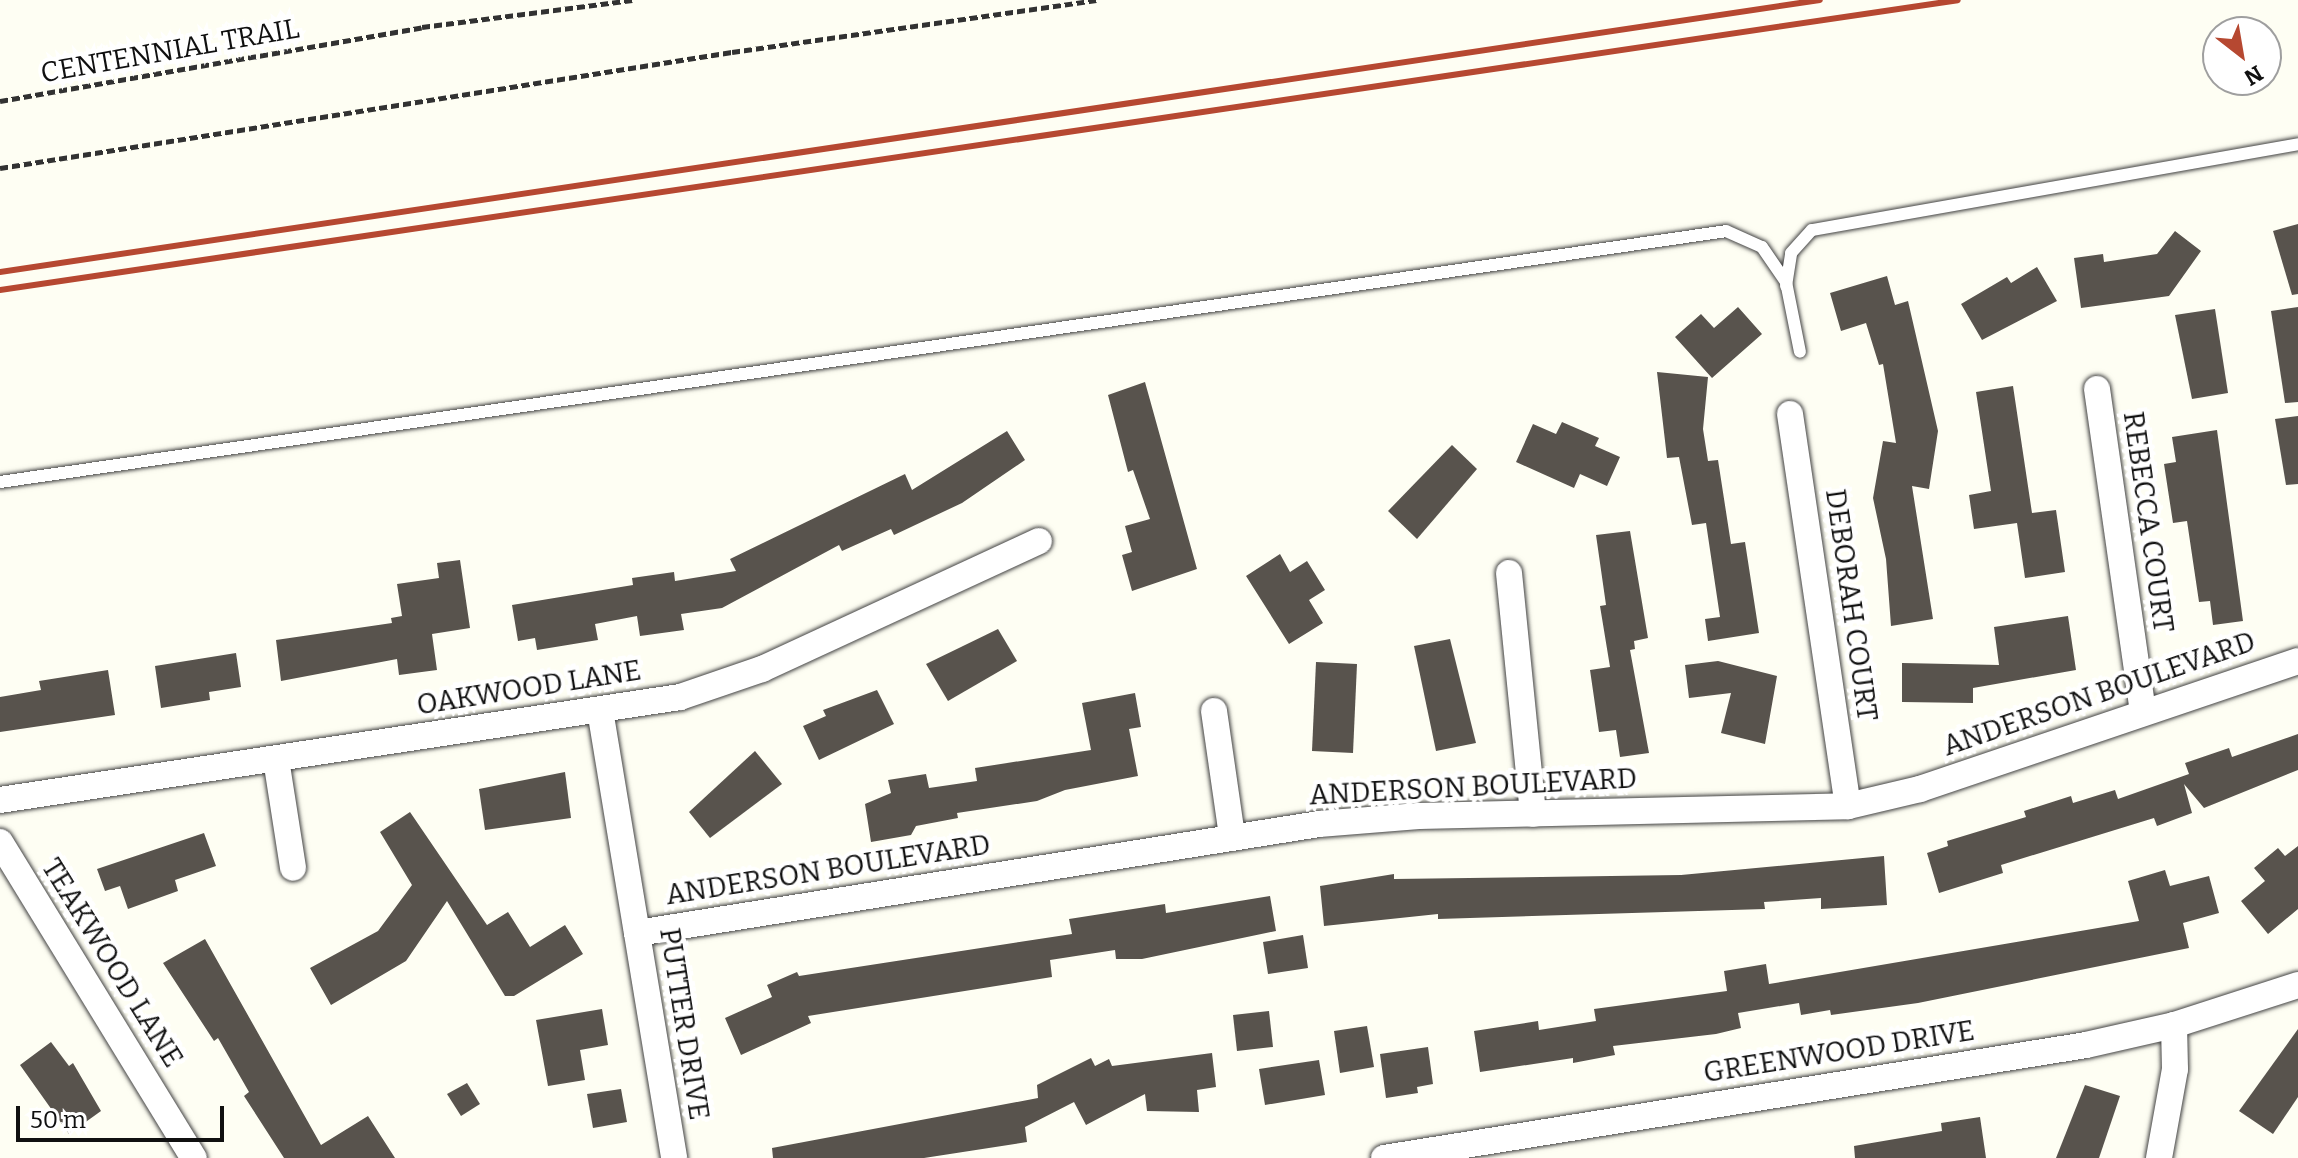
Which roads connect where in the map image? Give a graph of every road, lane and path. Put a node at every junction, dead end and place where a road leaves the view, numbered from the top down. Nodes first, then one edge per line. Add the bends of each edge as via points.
1 (632, 0) edge
2 (1096, 0) edge
3 (0, 101) edge
4 (2298, 144) edge
5 (0, 168) edge
6 (1786, 286) junction
7 (1800, 352) dead end
8 (2097, 389) dead end
9 (1790, 414) dead end
10 (0, 482) edge
11 (1039, 541) dead end
12 (1509, 573) dead end
13 (2298, 661) edge
14 (600, 710) junction
15 (1214, 711) dead end
16 (2143, 712) junction
17 (276, 759) junction
18 (0, 800) edge
19 (1848, 806) junction
20 (1533, 814) junction
21 (1232, 836) junction
22 (0, 842) edge
23 (293, 868) dead end
24 (637, 933) junction
25 (2298, 985) edge
26 (2174, 1025) junction
27 (1445, 1153) edge
28 (194, 1158) edge
29 (674, 1158) edge
30 (1384, 1158) edge
31 (2159, 1158) edge

1 - 3 path, CENTENNIAL TRAIL via 390,32
2 - 5 path
4 - 6 lane via 1812,230 1791,253
6 - 7 lane
6 - 10 lane via 1762,247 1726,231
8 - 16 street, REBECCA COURT
9 - 19 street, DEBORAH COURT
11 - 14 street, OAKWOOD LANE via 722,685
12 - 20 street
13 - 16 street, ANDERSON BOULEVARD
14 - 17 street, OAKWOOD LANE
14 - 24 street, PUTTER DRIVE
15 - 21 street
16 - 19 street, ANDERSON BOULEVARD via 1920,789
17 - 18 street, OAKWOOD LANE
17 - 23 street
19 - 20 street, ANDERSON BOULEVARD
20 - 21 street, ANDERSON BOULEVARD via 1419,816
21 - 24 street, ANDERSON BOULEVARD
22 - 28 street, TEAKWOOD LANE
24 - 29 street, PUTTER DRIVE
25 - 26 street, GREENWOOD DRIVE
26 - 27 street, GREENWOOD DRIVE via 2086,1045
26 - 31 street via 2175,1069
27 - 30 street, GREENWOOD DRIVE

